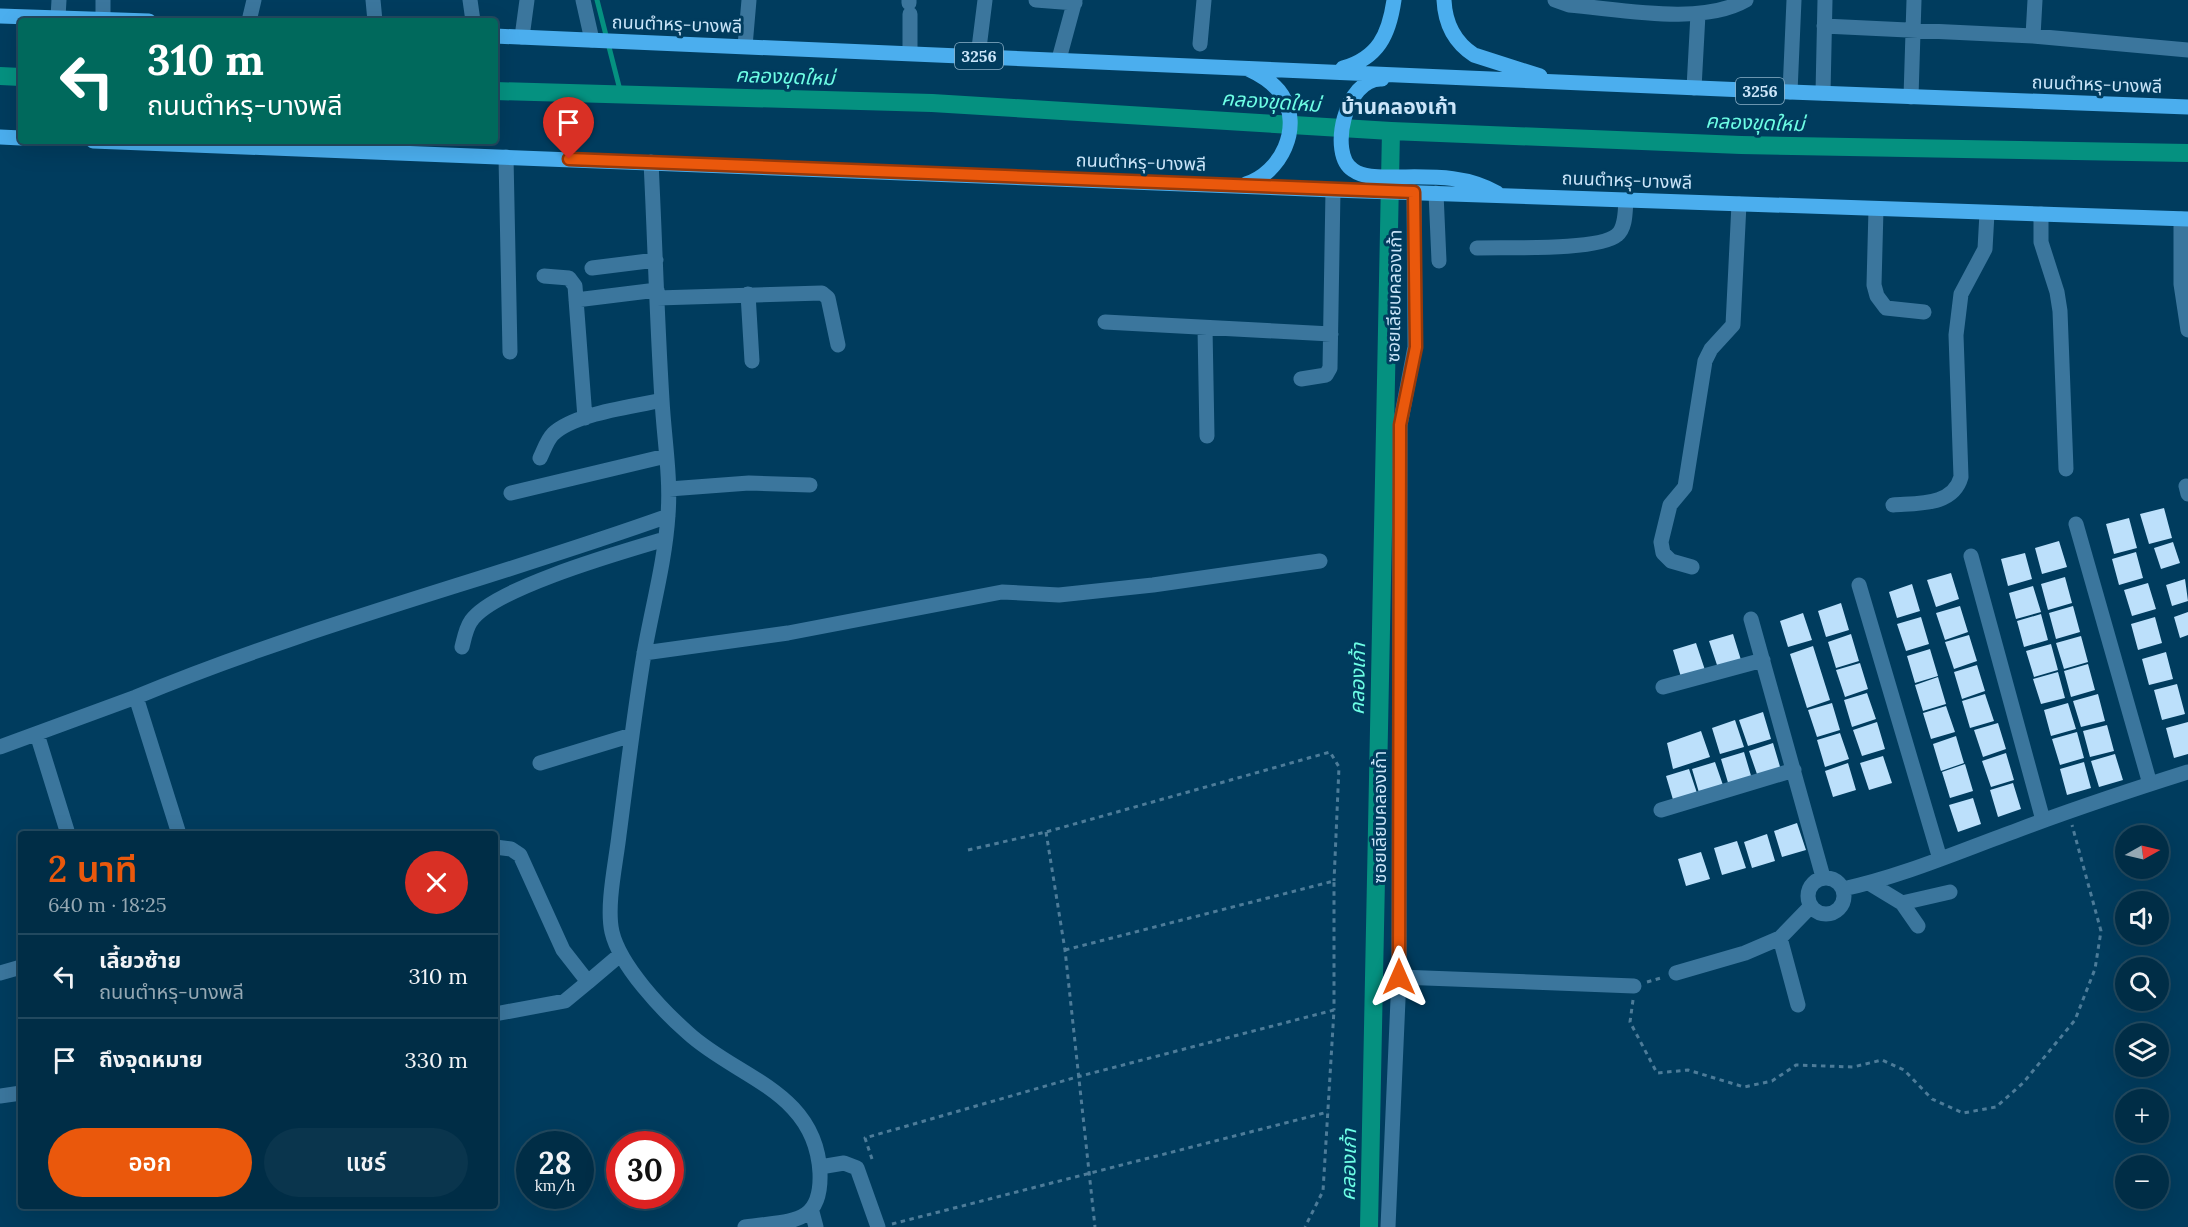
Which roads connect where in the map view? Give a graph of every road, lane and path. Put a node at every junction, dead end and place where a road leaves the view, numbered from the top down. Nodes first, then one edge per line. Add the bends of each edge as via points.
1 (59, 0) edge
2 (103, 0) edge
3 (254, 0) edge
4 (373, 0) edge
5 (470, 0) edge
6 (527, 0) edge
7 (583, 0) edge
8 (749, 0) edge
9 (985, 0) edge
10 (1036, 0) edge
11 (1204, 0) edge
12 (1394, 0) edge
13 (1444, 0) edge
14 (1555, 0) edge
15 (1746, 0) edge
16 (1794, 0) edge
17 (1825, 0) edge
18 (1914, 0) edge
19 (2035, 0) edge
20 (1075, 1) edge
21 (909, 6) edge
22 (1698, 14) junction
23 (0, 16) edge
24 (58, 17) junction
25 (80, 18) edge
26 (103, 18) edge
27 (250, 18) edge
28 (375, 18) edge
29 (473, 18) edge
30 (1824, 26) junction
31 (1913, 28) junction
32 (498, 36) edge
33 (2032, 36) junction
34 (522, 37) junction
35 (592, 39) junction
36 (1200, 44) dead end
37 (746, 46) junction
38 (2188, 50) edge
39 (910, 53) junction
40 (978, 56) junction
41 (1059, 59) junction
42 (1244, 67) junction
43 (1331, 71) junction
44 (1561, 82) junction
45 (1604, 84) junction
46 (1694, 88) junction
47 (1790, 92) junction
48 (1823, 93) junction
49 (1911, 97) junction
50 (2188, 106) edge
51 (0, 137) edge
52 (18, 138) edge
53 (171, 144) edge
54 (507, 157) junction
55 (651, 162) junction
56 (1240, 186) junction
57 (1408, 187) junction
58 (1333, 190) junction
59 (1436, 193) junction
60 (1501, 195) junction
61 (1626, 200) junction
62 (1739, 204) junction
63 (1876, 209) junction
64 (1988, 213) junction
65 (2041, 214) junction
66 (2185, 219) edge
67 (1477, 248) dead end
68 (656, 261) junction
69 (1439, 261) dead end
70 (592, 268) dead end
71 (544, 276) dead end
72 (657, 294) junction
73 (748, 294) junction
74 (576, 300) junction
75 (1924, 312) dead end
76 (1105, 322) dead end
77 (1205, 328) junction
78 (2188, 330) edge
79 (1331, 334) junction
80 (838, 345) dead end
81 (510, 352) dead end
82 (752, 361) dead end
83 (1301, 379) dead end
84 (662, 400) junction
85 (585, 418) junction
86 (1207, 436) dead end
87 (666, 456) junction
88 (540, 458) dead end
89 (2066, 469) dead end
90 (810, 485) dead end
91 (669, 489) junction
92 (511, 494) dead end
93 (1893, 505) dead end
94 (669, 516) junction
95 (2076, 524) dead end
96 (665, 539) junction
97 (1971, 556) dead end
98 (1320, 561) dead end
99 (1692, 567) dead end
100 (1859, 585) dead end
101 (1751, 619) dead end
102 (462, 647) dead end
103 (644, 653) junction
104 (1763, 660) junction
105 (1662, 687) dead end
106 (136, 697) junction
107 (37, 734) junction
108 (632, 735) junction
109 (0, 747) edge
110 (540, 763) dead end
111 (1794, 770) junction
112 (2188, 772) edge
113 (2150, 784) junction
114 (1661, 810) dead end
115 (2068, 812) junction
116 (2043, 820) junction
117 (67, 831) edge
118 (178, 831) edge
119 (1046, 832) junction
120 (498, 847) edge
121 (968, 850) dead end
122 (1940, 859) junction
123 (1823, 878) junction
124 (1334, 880) junction
125 (1869, 883) junction
126 (1843, 889) junction
127 (1950, 892) dead end
128 (1902, 903) junction
129 (1811, 906) junction
130 (1918, 926) dead end
131 (1779, 938) junction
132 (1065, 950) junction
133 (621, 954) junction
134 (18, 968) edge
135 (1676, 973) joint
136 (0, 974) edge
137 (1399, 977) junction
138 (588, 982) junction
139 (1634, 986) junction
140 (1798, 1005) dead end
141 (1334, 1010) junction
142 (498, 1013) edge
143 (1077, 1077) junction
144 (18, 1093) edge
145 (0, 1096) edge
146 (1328, 1112) junction
147 (819, 1167) junction
148 (875, 1170) dead end
149 (1088, 1174) junction
150 (812, 1212) junction
151 (766, 1225) edge
152 (746, 1227) edge
153 (816, 1227) edge
154 (878, 1227) edge
155 (1095, 1227) edge
156 (1305, 1227) edge
157 (1388, 1227) edge

1 - 24 street
2 - 26 street
3 - 27 street
4 - 28 street
5 - 29 street
6 - 34 street
7 - 35 street
8 - 37 street
9 - 40 street
10 - 20 street
11 - 36 street
12 - 43 main road via 1388,25 1373,53 1355,64
13 - 44 main road via 1447,21 1464,49
14 - 22 street via 1569,5
15 - 22 street
16 - 47 street
17 - 30 street
18 - 31 street
19 - 33 street
20 - 41 street
21 - 39 street
22 - 46 street
23 - 24 main road
24 - 25 main road
30 - 31 street
30 - 48 street
31 - 33 street
31 - 49 street
32 - 34 main road, ถนนตำหรุ-บางพลี / 3256
33 - 38 street
34 - 35 main road, ถนนตำหรุ-บางพลี / 3256
35 - 37 main road, ถนนตำหรุ-บางพลี / 3256
37 - 39 main road, ถนนตำหรุ-บางพลี / 3256
39 - 40 main road, ถนนตำหรุ-บางพลี / 3256
40 - 41 main road, ถนนตำหรุ-บางพลี / 3256
41 - 42 main road, ถนนตำหรุ-บางพลี / 3256
42 - 43 main road, ถนนตำหรุ-บางพลี / 3256
42 - 56 main road via 1278,90 1287,105 1290,122 1281,154 1260,178
43 - 44 main road, ถนนตำหรุ-บางพลี / 3256
44 - 45 main road, ถนนตำหรุ-บางพลี / 3256
45 - 46 main road, ถนนตำหรุ-บางพลี / 3256
45 - 57 main road via 1525,86 1377,79 1365,82 1354,93 1344,122 1343,157 1352,170
46 - 47 main road, ถนนตำหรุ-บางพลี / 3256
47 - 48 main road, ถนนตำหรุ-บางพลี / 3256
48 - 49 main road, ถนนตำหรุ-บางพลี / 3256
49 - 50 main road, ถนนตำหรุ-บางพลี / 3256
51 - 52 main road
53 - 54 main road, ถนนตำหรุ-บางพลี
54 - 55 main road, ถนนตำหรุ-บางพลี
54 - 81 street
55 - 56 main road, ถนนตำหรุ-บางพลี
55 - 68 street
56 - 58 main road, ถนนตำหรุ-บางพลี
57 - 58 main road, ถนนตำหรุ-บางพลี
57 - 59 main road, ถนนตำหรุ-บางพลี
57 - 60 main road via 1464,179
57 - 137 street, ซอยเลียบคลองเก้า via 1416,347 1400,425
58 - 79 street
59 - 60 main road, ถนนตำหรุ-บางพลี
59 - 69 street
60 - 61 main road, ถนนตำหรุ-บางพลี
61 - 62 main road, ถนนตำหรุ-บางพลี
61 - 67 street via 1623,227 1606,241
62 - 63 main road, ถนนตำหรุ-บางพลี
62 - 99 street via 1733,325 1705,361 1684,487 1670,505 1660,542 1671,561
63 - 64 main road, ถนนตำหรุ-บางพลี
63 - 75 street via 1877,296 1886,308
64 - 65 main road, ถนนตำหรุ-บางพลี
64 - 93 street via 1984,249 1964,286 1957,315 1961,477 1957,490 1946,498
65 - 66 main road, ถนนตำหรุ-บางพลี
65 - 89 street via 2041,243 2060,311
66 - 78 street via 2181,284
68 - 70 street
68 - 72 street
71 - 74 street via 573,280
72 - 73 street
72 - 74 street
72 - 84 street
73 - 80 street via 822,293 828,298
73 - 82 street
74 - 85 street
76 - 77 street
77 - 79 street
77 - 86 street
79 - 83 street via 1330,368 1326,375
84 - 85 street
84 - 87 street
85 - 88 street via 552,435
87 - 91 street
87 - 92 street
90 - 91 street via 749,483
91 - 94 street
94 - 96 street
94 - 106 street via 262,650
95 - 113 street
96 - 102 street via 566,570 506,597 470,622
96 - 103 street
97 - 116 street
98 - 103 street via 1059,595 1002,592 788,633
100 - 122 street
101 - 104 street
103 - 108 street
104 - 105 street
104 - 111 street
106 - 107 street
106 - 118 street
107 - 109 street
107 - 117 street
108 - 110 street
108 - 133 street via 611,915 612,931
111 - 114 street
111 - 123 street
112 - 113 street
113 - 115 street
115 - 116 street
115 - 139 path via 2101,931 2095,969 2075,1020 2023,1083 1996,1107 1963,1113 1932,1099 1904,1070 1882,1060 1853,1067 1796,1065 1772,1081 1744,1087 1688,1070 1657,1073 1630,1022
116 - 122 street
119 - 121 path
119 - 124 path via 1330,752 1339,767
119 - 132 path
120 - 138 street via 520,855 563,950
122 - 125 street
123 - 126 street via 1838,882
123 - 129 street via 1809,888
124 - 132 path
124 - 141 path
125 - 126 street
125 - 128 street
126 - 129 street via 1843,904 1838,910 1824,914
127 - 128 street
128 - 130 street
129 - 131 street
131 - 135 street via 1745,953
131 - 140 street
132 - 143 path
133 - 138 street
133 - 147 street via 657,1002 690,1035 783,1098 803,1120
134 - 136 street
135 - 139 path
137 - 139 street
137 - 157 street, ซอยเลียบคลองเก้า
138 - 142 street via 565,1001
141 - 143 path
141 - 146 path
143 - 148 path via 865,1138
143 - 149 path
144 - 145 street
146 - 149 path
146 - 156 path via 1323,1191
147 - 150 street via 821,1193
147 - 154 street via 844,1163 857,1168
149 - 154 path
149 - 155 path
150 - 151 street
150 - 153 street
151 - 152 street

